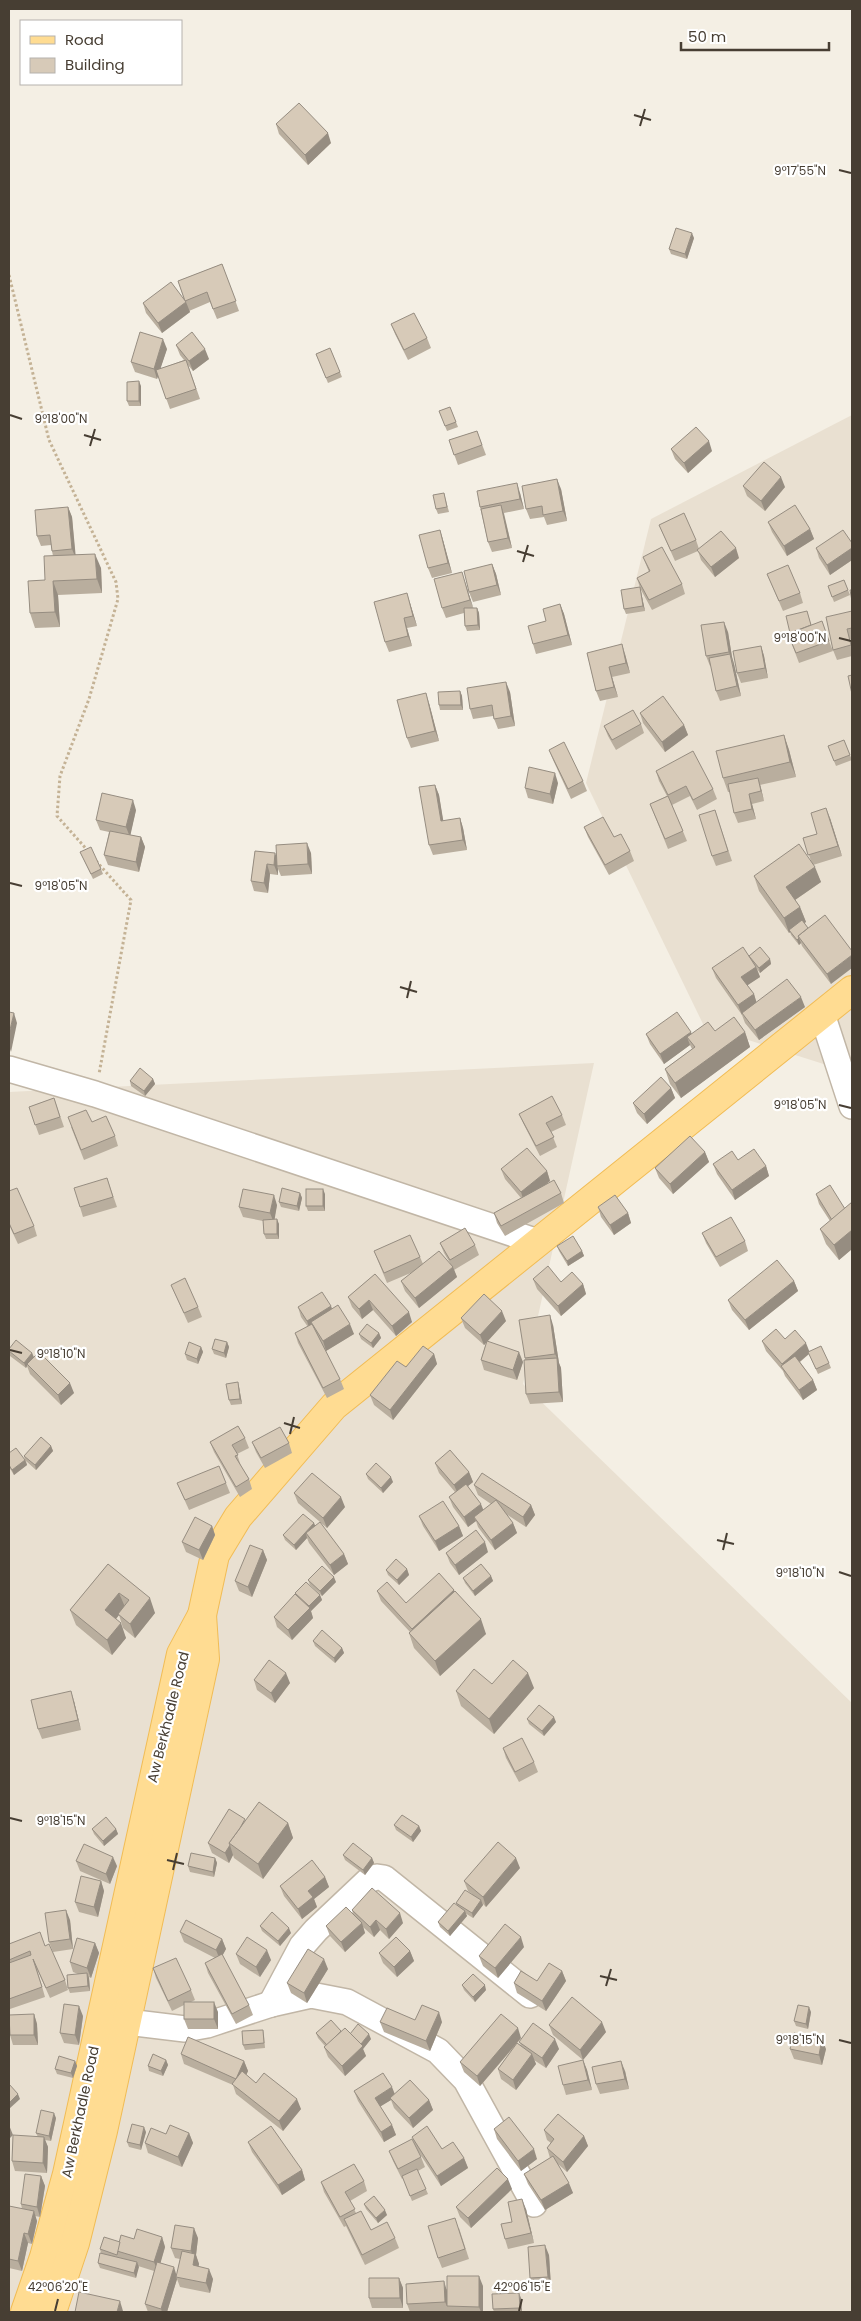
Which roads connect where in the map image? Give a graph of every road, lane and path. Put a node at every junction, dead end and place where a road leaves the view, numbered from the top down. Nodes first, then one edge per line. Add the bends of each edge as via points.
1 (9, 275) edge
2 (852, 990) edge
3 (822, 1014) junction
4 (9, 1069) edge
5 (95, 1094) junction
6 (852, 1106) edge
7 (538, 1242) junction
8 (202, 1615) junction
9 (530, 1995) edge
10 (271, 2004) junction
11 (126, 2022) junction
12 (534, 2204) dead end
13 (25, 2312) edge
14 (52, 2312) edge

1 - 5 path via 48,440 116,582 118,599 89,699 60,776 57,816 131,900
2 - 3 main road
3 - 6 street
3 - 7 main road
4 - 5 street
5 - 7 street
7 - 8 main road via 334,1406 238,1517 215,1555
8 - 11 main road, Aw Berkhadle Road via 205,1659
8 - 13 main road, Aw Berkhadle Road via 181,1654 67,2174
9 - 10 street via 384,1878 377,1877 370,1879 302,1946
10 - 11 street via 185,2029
10 - 12 street via 311,1995 347,2002 438,2052 466,2080
11 - 14 main road, Aw Berkhadle Road via 88,2194

